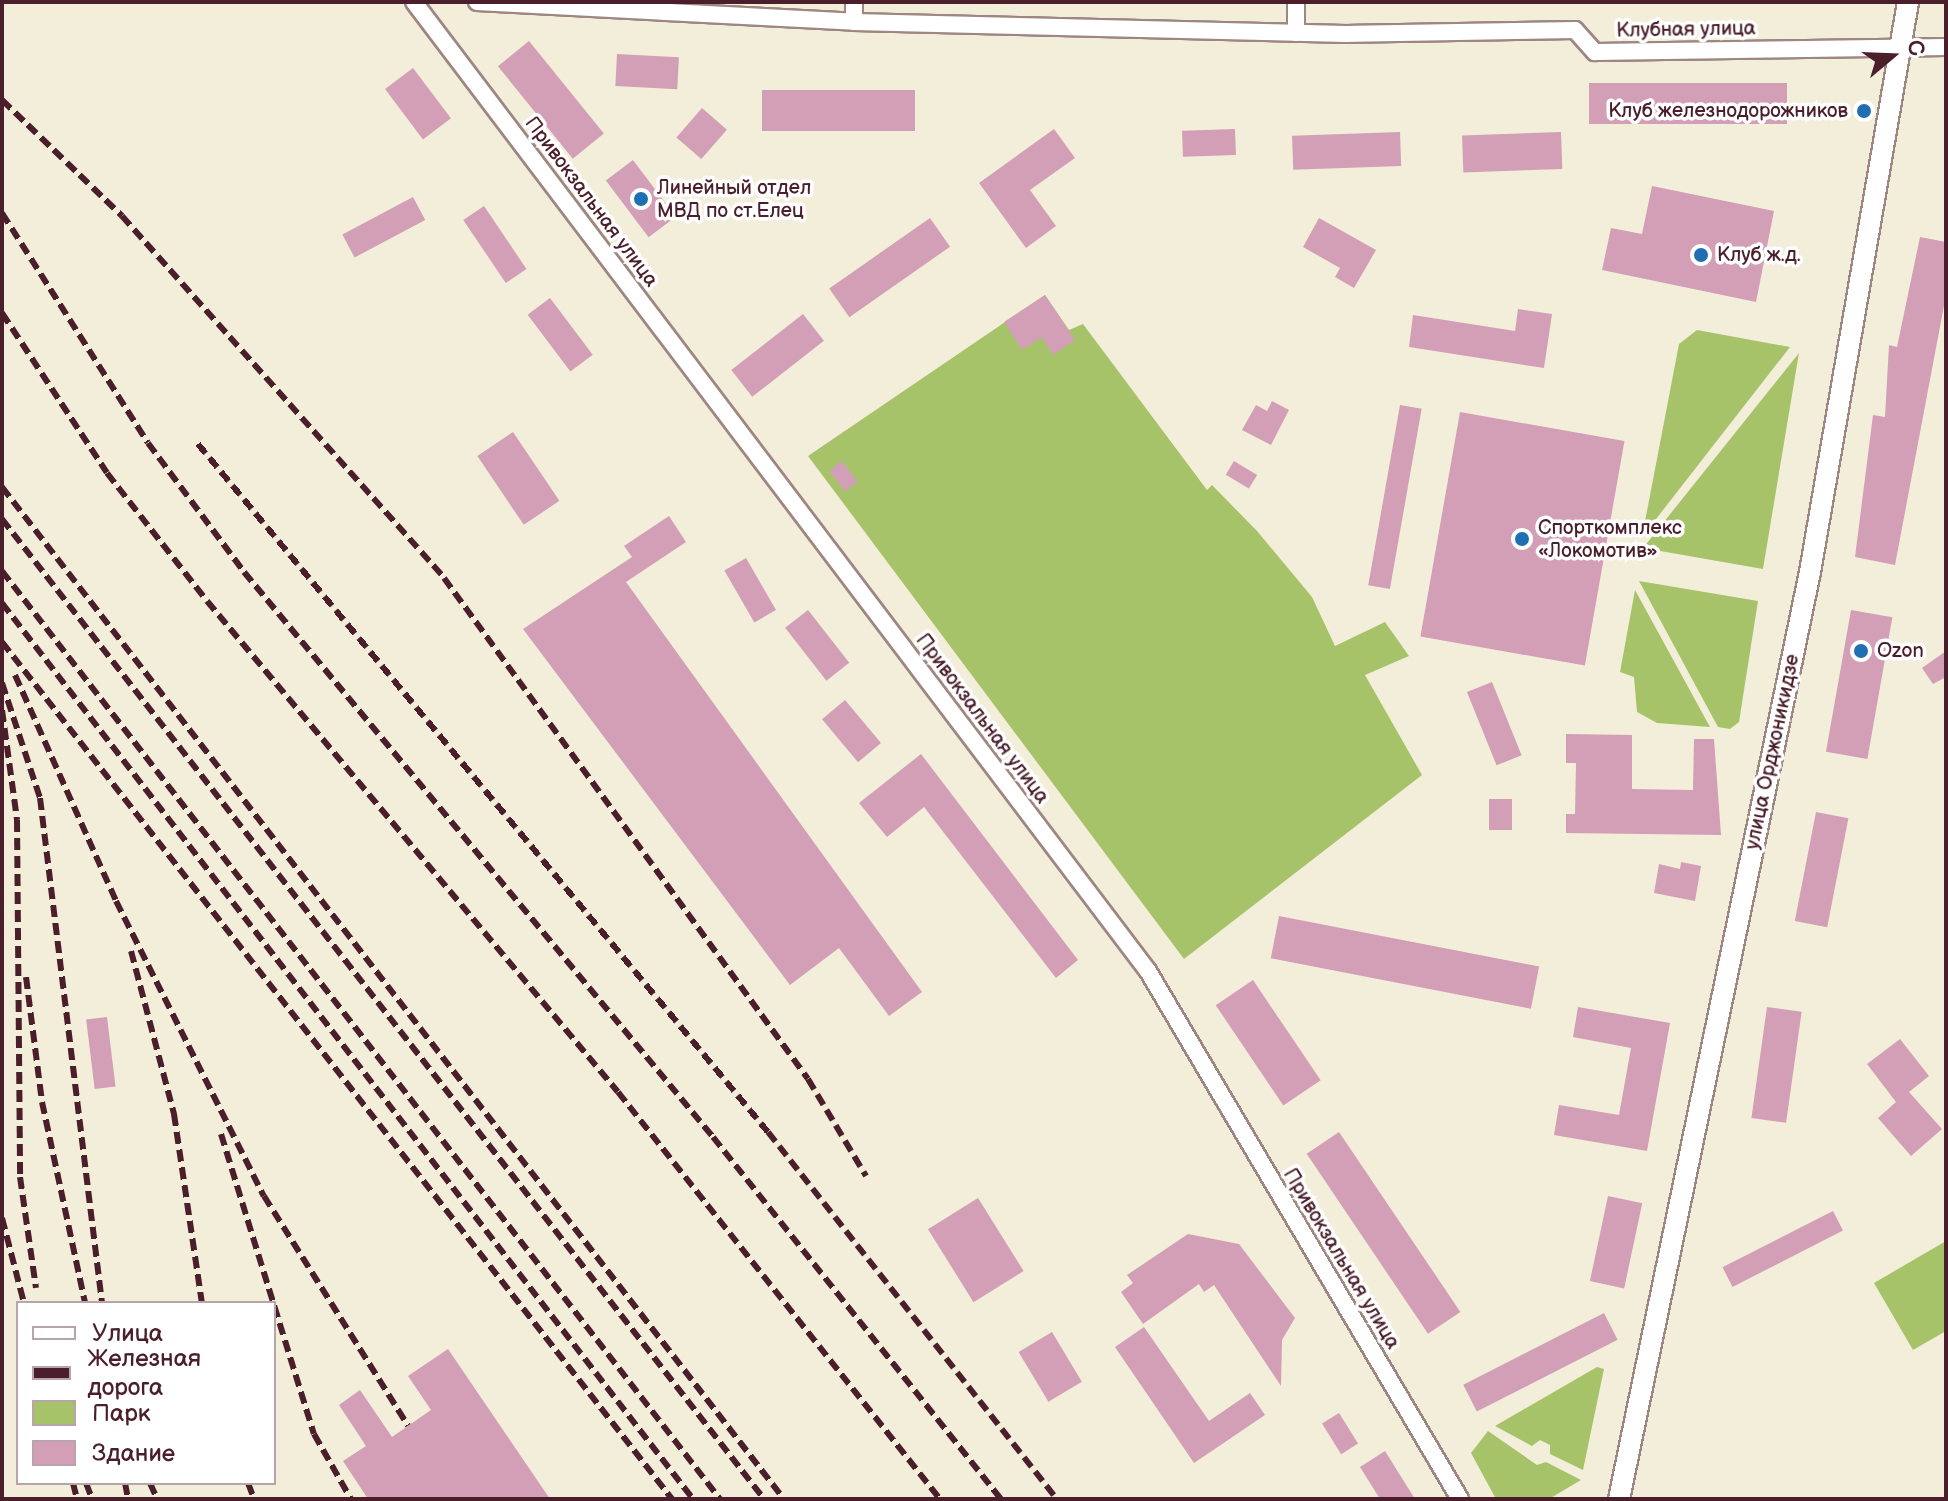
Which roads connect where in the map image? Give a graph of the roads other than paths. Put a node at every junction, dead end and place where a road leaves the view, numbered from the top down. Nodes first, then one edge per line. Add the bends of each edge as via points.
1 (414, 2) edge
2 (477, 2) edge
3 (854, 2) edge
4 (1296, 2) edge
5 (1908, 2) edge
6 (854, 22) junction
7 (1296, 33) junction
8 (1899, 47) junction
9 (1946, 47) edge
10 (1460, 1499) edge
11 (1619, 1499) edge

1 - 10 street, Привокзальная улица via 1148,971
2 - 6 street, Клубная улица
3 - 6 street
4 - 7 street
5 - 8 street, улица Орджоникидзе
6 - 7 street, Клубная улица
7 - 8 street, Клубная улица via 1575,30 1595,52
8 - 9 street, Клубная улица
8 - 11 street, улица Орджоникидзе via 1810,572

